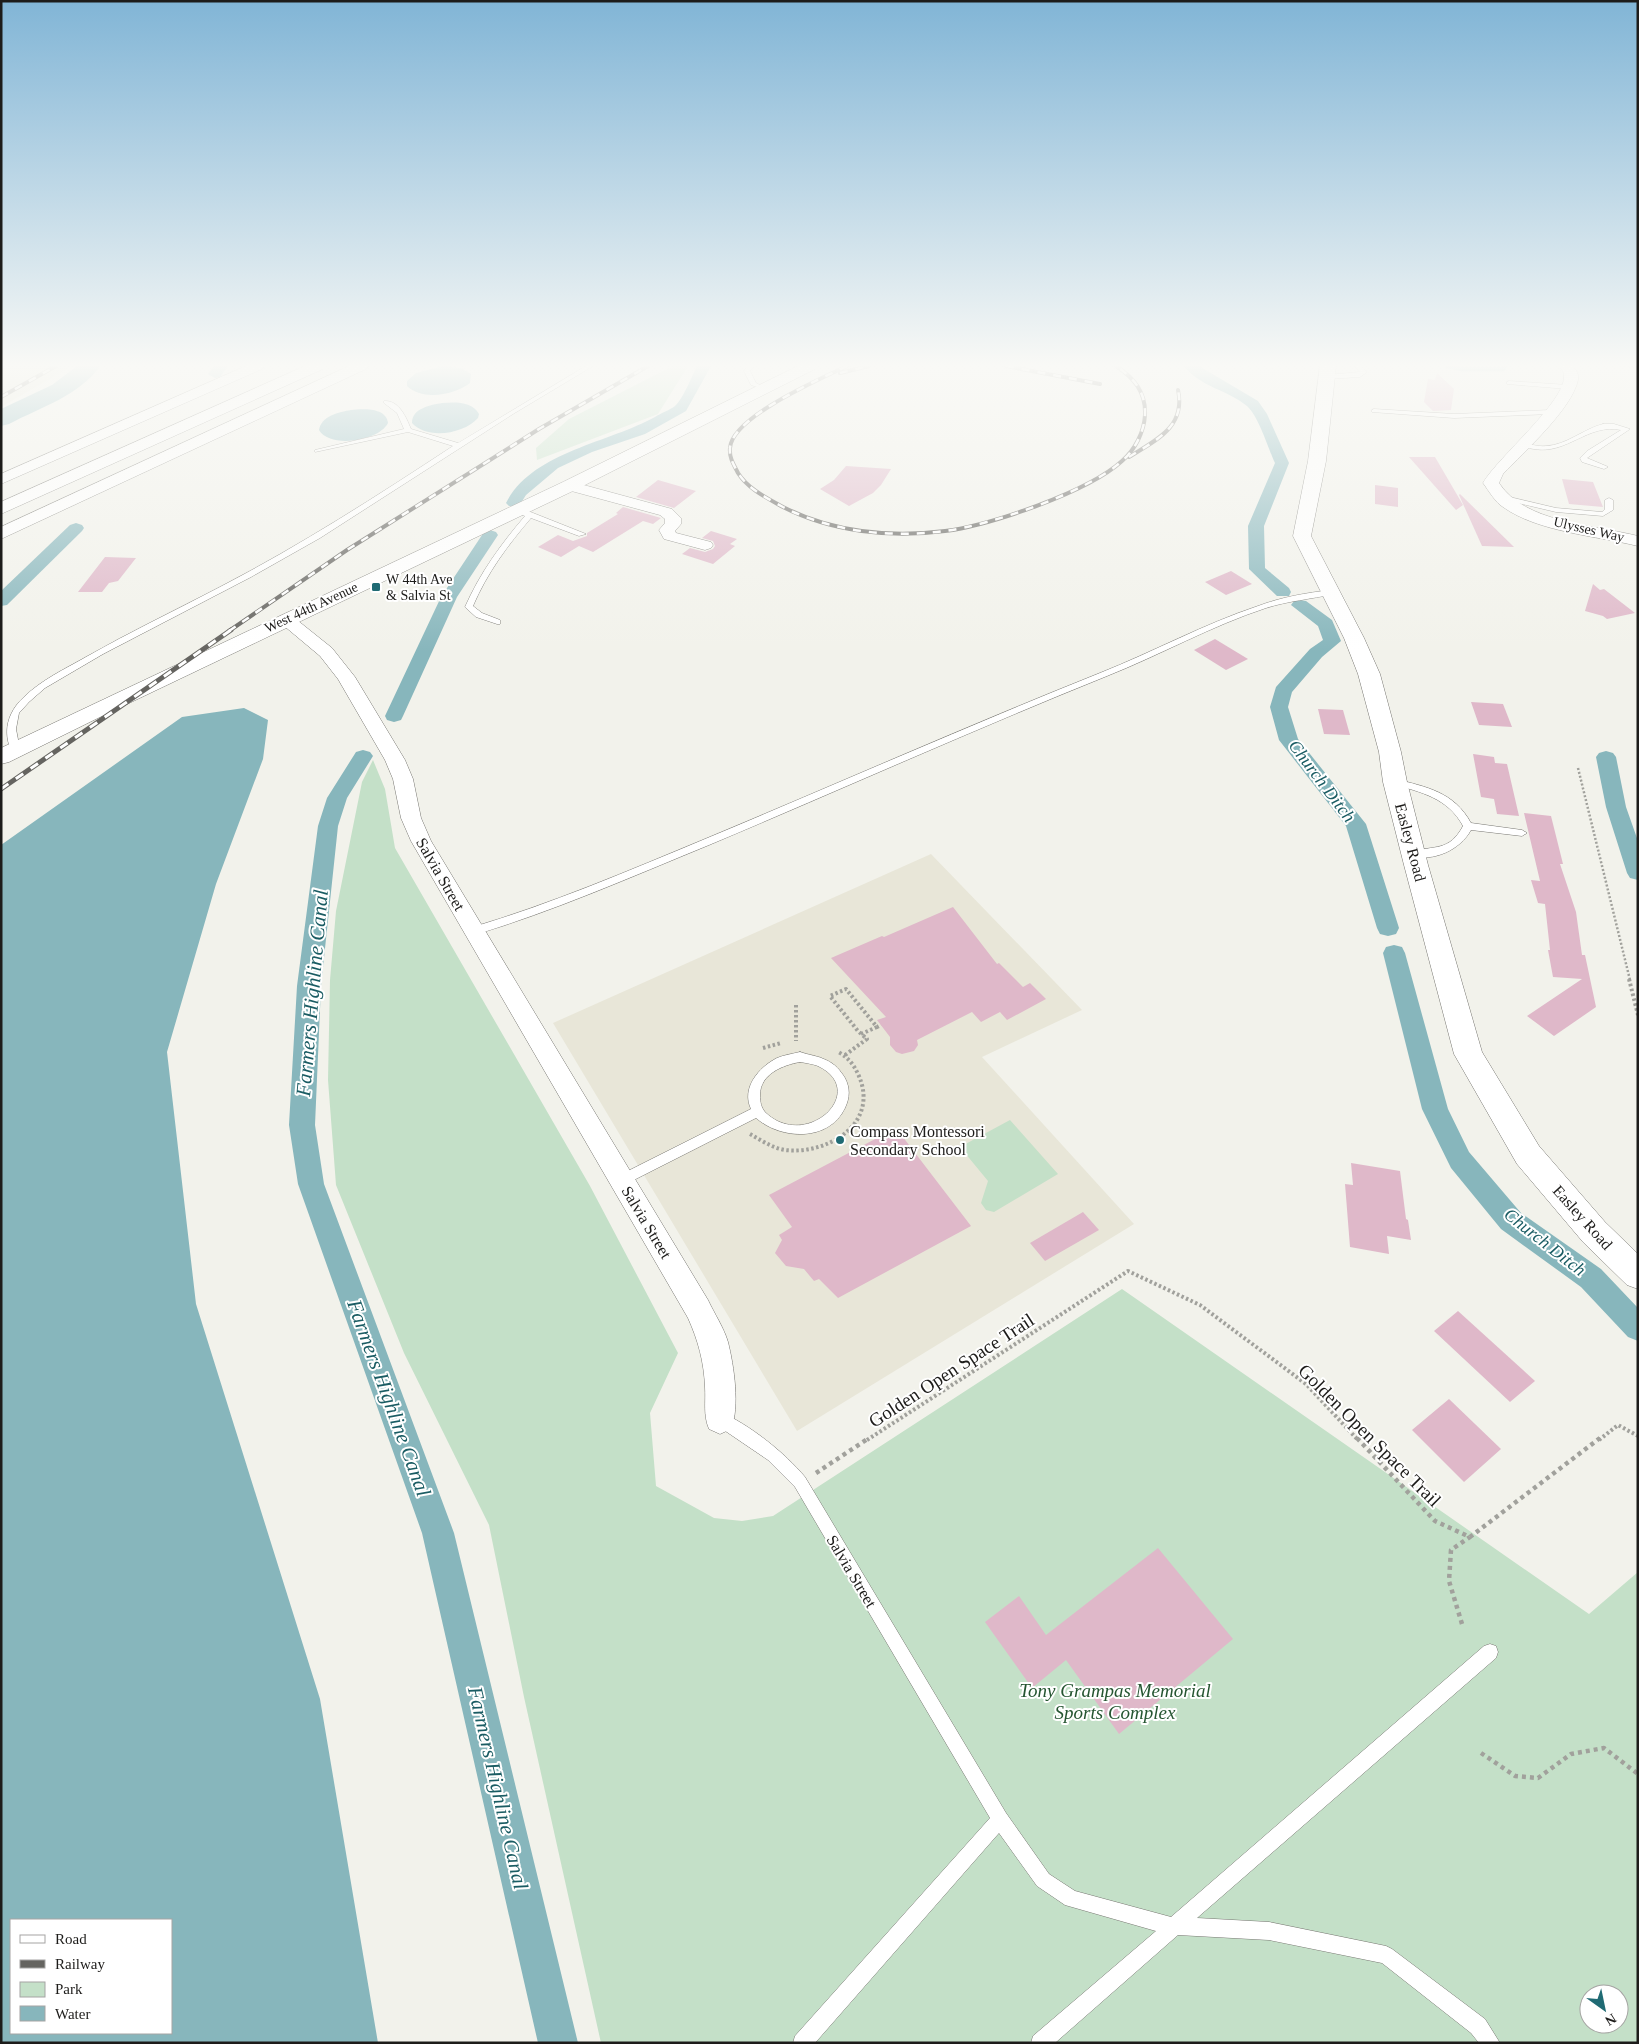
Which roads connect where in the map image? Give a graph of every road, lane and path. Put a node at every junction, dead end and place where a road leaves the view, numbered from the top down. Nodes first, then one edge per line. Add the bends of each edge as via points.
1 (43, 461) edge
2 (105, 461) edge
3 (157, 461) edge
4 (434, 461) edge
5 (618, 461) edge
6 (1317, 461) edge
7 (1506, 461) edge
8 (1585, 461) edge
9 (1604, 467) dead end
10 (1, 480) edge
11 (569, 486) junction
12 (1500, 496) junction
13 (1609, 500) dead end
14 (1, 509) edge
15 (521, 512) junction
16 (1, 534) edge
17 (582, 534) dead end
18 (1638, 541) edge
19 (705, 545) dead end
20 (1331, 592) junction
21 (286, 620) junction
22 (498, 622) dead end
23 (8, 754) edge
24 (1578, 768) dead end
25 (1395, 782) junction
26 (1468, 826) junction
27 (1522, 833) dead end
28 (1414, 854) junction
29 (474, 931) junction
30 (796, 1005) dead end
31 (1638, 1015) edge
32 (860, 1034) junction
33 (796, 1041) dead end
34 (845, 1055) dead end
35 (758, 1111) junction
36 (622, 1180) junction
37 (1638, 1275) edge
38 (720, 1419) joint
39 (1638, 1436) edge
40 (800, 1482) junction
41 (1470, 1537) junction
42 (1462, 1624) dead end
43 (1490, 1652) dead end
44 (1481, 1753) dead end
45 (1638, 1774) edge
46 (1000, 1819) junction
47 (1172, 1926) junction
48 (802, 2043) edge
49 (1040, 2043) edge
50 (1491, 2043) edge

1 - 10 street
2 - 14 main road
3 - 16 main road
4 - 23 lane via 278,559 42,686 24,700 13,715
5 - 11 main road, West 44th Avenue
6 - 20 main road, Easley Road via 1302,536
7 - 12 street via 1491,483
8 - 9 lane
11 - 15 main road, West 44th Avenue
11 - 19 street via 666,512 673,518 673,524 667,530 670,536
12 - 13 lane via 1556,510 1604,514 1610,510
12 - 18 street, Ulysses Way via 1508,504 1541,518
15 - 17 lane
15 - 21 main road, West 44th Avenue via 474,530
15 - 22 lane via 510,537 476,589 469,607 479,615
20 - 25 main road, Easley Road via 1369,674
20 - 29 lane via 1262,607 640,869 530,914
21 - 23 main road, West 44th Avenue
21 - 29 street, Salvia Street via 326,652 346,677 396,760 418,836
24 - 31 path
25 - 26 lane via 1445,798 1462,812
25 - 28 main road, Easley Road
26 - 27 lane
26 - 28 lane via 1463,838 1453,846 1440,852
28 - 37 main road, Easley Road via 1468,1054 1528,1155 1594,1232
29 - 36 street, Salvia Street
30 - 33 path
32 - 32 path via 879,1026 846,989 830,996
32 - 34 path via 867,1039
35 - 35 lane via 767,1120 788,1129 820,1126 840,1108 844,1088 836,1073 826,1065 812,1059 792,1058 776,1063 760,1075 753,1094
35 - 36 lane
36 - 38 street, Salvia Street via 708,1331 720,1385
38 - 40 lane, Salvia Street via 770,1451
39 - 41 path via 1618,1425
40 - 41 path, Golden Open Space Trail via 1128,1271 1200,1305 1306,1384 1435,1520
40 - 46 lane, Salvia Street
41 - 42 path via 1451,1550 1449,1581
43 - 47 lane
44 - 45 path via 1515,1776 1538,1778 1571,1754 1604,1748
46 - 47 lane, Salvia Street via 1042,1880 1071,1899
46 - 48 lane
47 - 49 lane
47 - 50 lane, Salvia Street via 1270,1931 1386,1955 1478,2026

